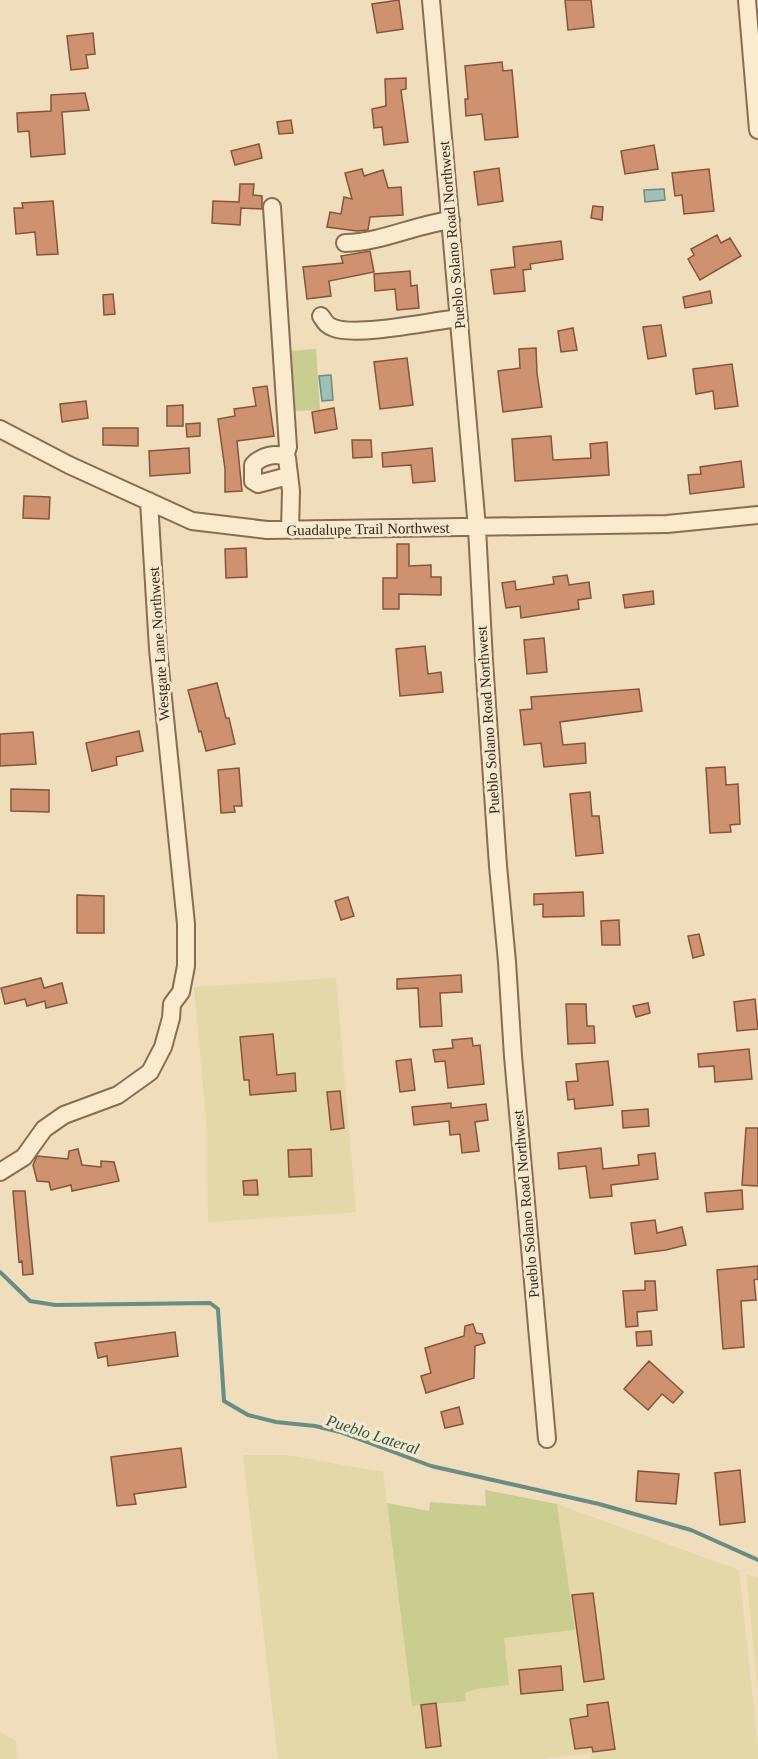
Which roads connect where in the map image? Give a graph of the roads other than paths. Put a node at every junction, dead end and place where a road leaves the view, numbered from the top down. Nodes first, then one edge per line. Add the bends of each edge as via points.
1 (431, 0) edge
2 (747, 0) edge
3 (758, 130) edge
4 (272, 207) dead end
5 (451, 220) junction
6 (345, 243) dead end
7 (321, 316) dead end
8 (459, 318) junction
9 (0, 429) edge
10 (285, 457) junction
11 (288, 476) junction
12 (149, 501) junction
13 (758, 515) edge
14 (477, 528) junction
15 (290, 530) junction
16 (0, 1172) edge
17 (547, 1439) dead end

1 - 5 street, Pueblo Solano Road Northwest
2 - 3 street
4 - 10 street via 288,447
5 - 6 street
5 - 8 street, Pueblo Solano Road Northwest
7 - 8 street via 333,328 350,331
8 - 14 street, Pueblo Solano Road Northwest
9 - 12 street, Guadalupe Trail Northwest
10 - 11 street
10 - 11 street via 277,455 257,461 252,476 258,484
11 - 15 street
12 - 15 street, Guadalupe Trail Northwest via 192,520
12 - 16 street, Westgate Lane Northwest via 158,650 186,924 186,966 180,992 172,1004 163,1047 150,1072 118,1095 64,1115 44,1129 24,1157
13 - 14 street, Guadalupe Trail Northwest via 663,524
14 - 15 street, Guadalupe Trail Northwest
14 - 17 street, Pueblo Solano Road Northwest via 498,867

